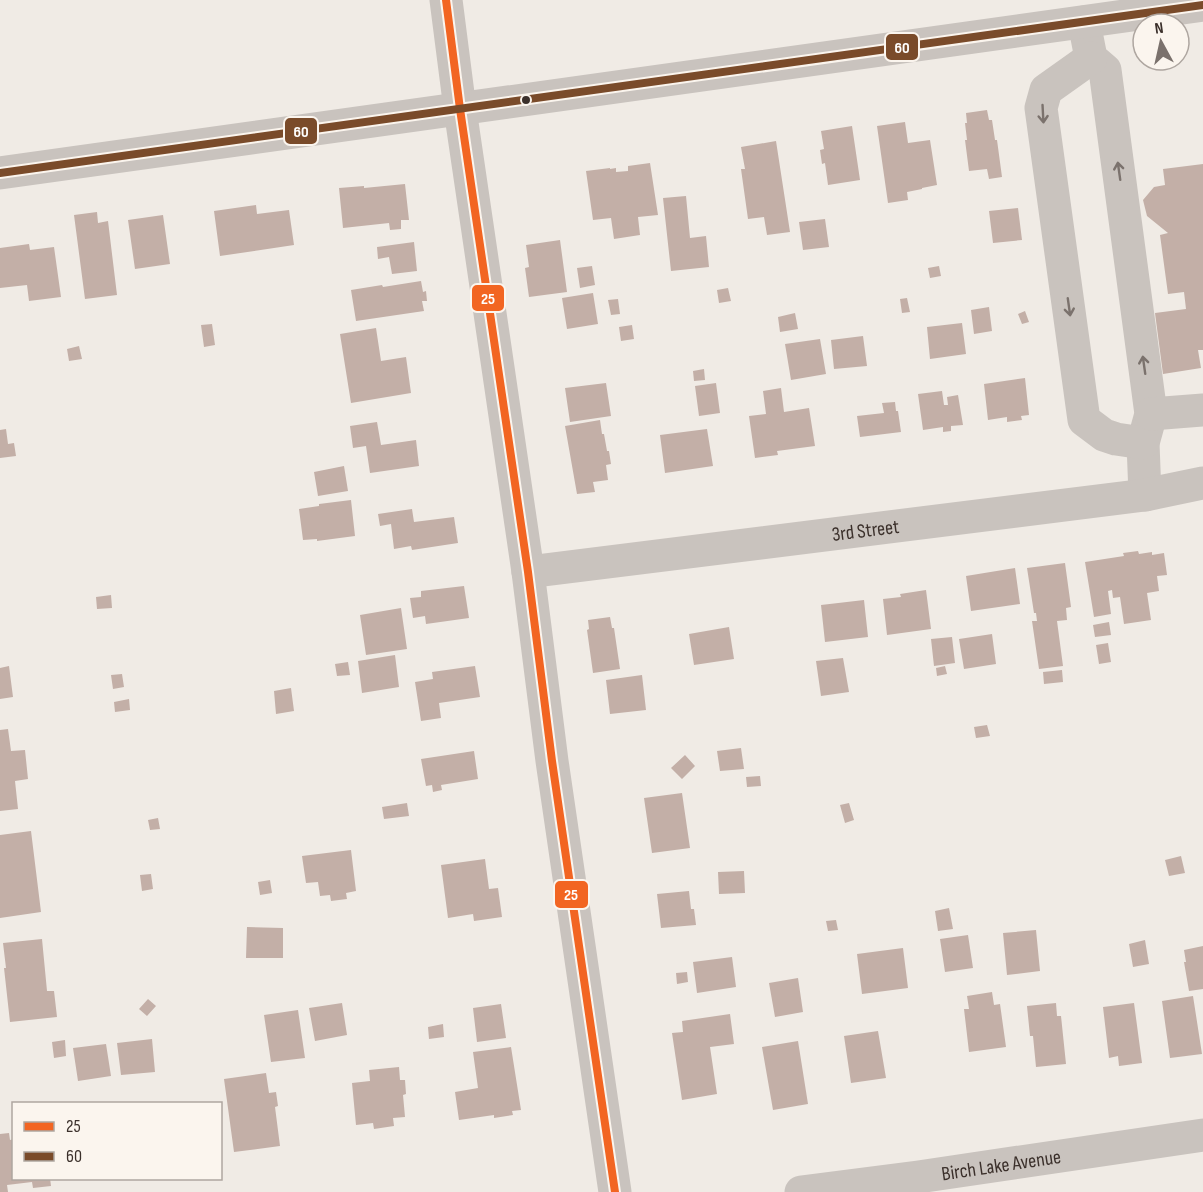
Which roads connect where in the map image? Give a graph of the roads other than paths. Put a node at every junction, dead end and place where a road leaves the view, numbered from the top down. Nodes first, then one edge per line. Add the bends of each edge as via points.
1 (446, 0) edge
2 (1203, 5) edge
3 (1084, 22) junction
4 (1091, 58) junction
5 (460, 109) junction
6 (0, 172) edge
7 (1203, 410) edge
8 (1147, 428) junction
9 (1203, 483) edge
10 (1145, 495) junction
11 (528, 572) junction
12 (1203, 1135) edge
13 (919, 1185) edge
14 (615, 1192) edge
15 (801, 1192) edge

1 - 5 street
2 - 3 street
3 - 4 street
3 - 5 street
8 -> 4 street via 1105,70
4 -> 8 street via 1046,90 1041,108 1084,420 1116,439
5 - 6 street
5 - 11 street
7 - 8 street
8 - 10 street
9 - 10 street, 3rd Street
10 - 11 street, 3rd Street
11 - 14 street
12 - 13 street, Birch Lake Avenue
13 - 15 street, Birch Lake Avenue

